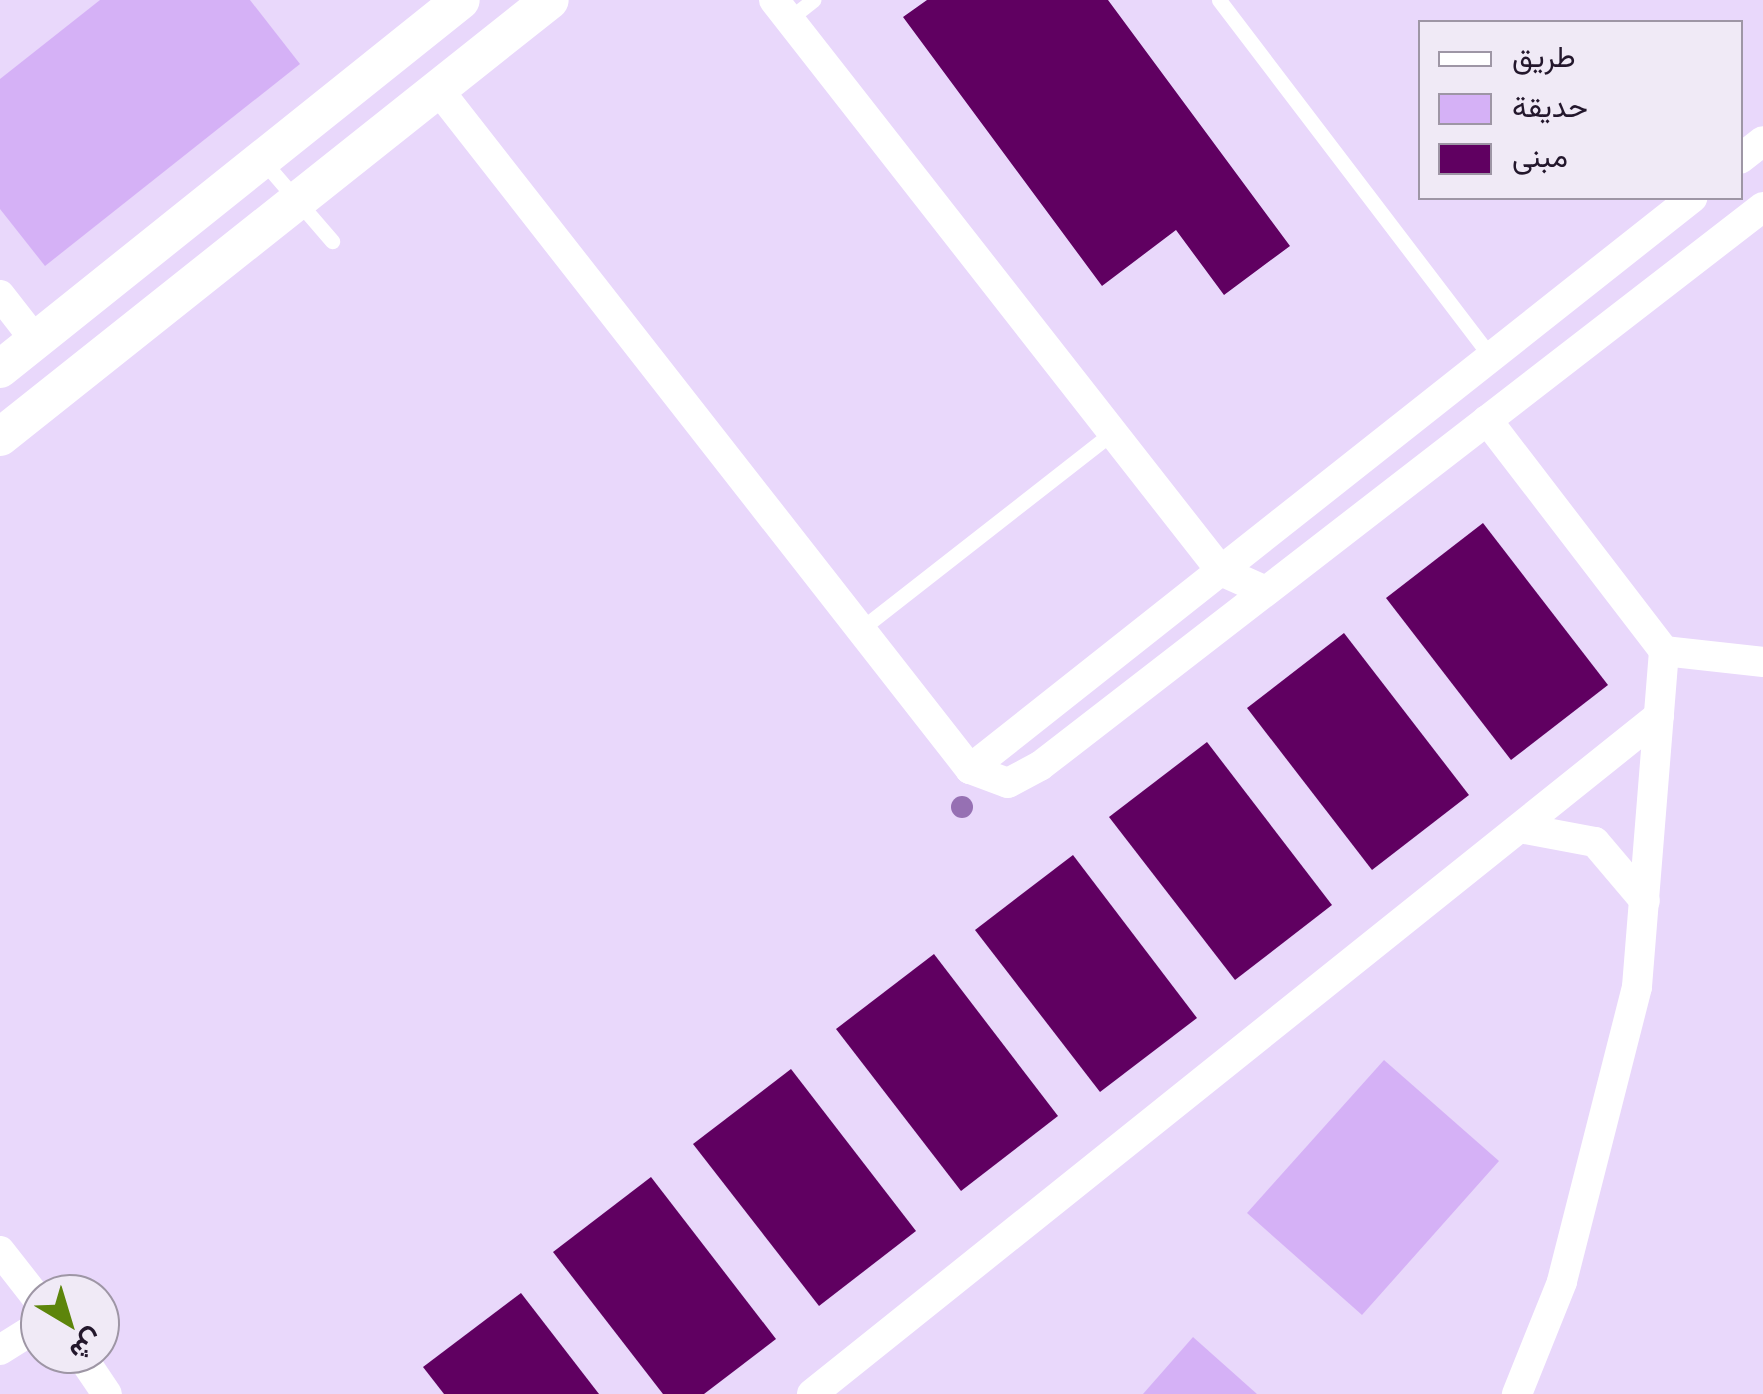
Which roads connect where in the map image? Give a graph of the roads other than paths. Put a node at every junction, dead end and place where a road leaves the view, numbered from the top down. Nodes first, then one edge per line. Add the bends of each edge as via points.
1 (461, 0) edge
2 (550, 0) edge
3 (814, 0) edge
4 (1219, 0) edge
5 (781, 10) edge
6 (437, 88) junction
7 (1763, 141) edge
8 (1743, 157) edge
9 (263, 161) junction
10 (296, 200) junction
11 (1689, 200) edge
12 (1763, 207) edge
13 (332, 242) dead end
14 (0, 295) edge
15 (36, 341) junction
16 (1491, 356) junction
17 (0, 369) edge
18 (1487, 420) junction
19 (1112, 433) junction
20 (0, 437) edge
21 (1221, 570) junction
22 (1266, 592) junction
23 (861, 630) junction
24 (1664, 651) junction
25 (1763, 662) edge
26 (1660, 716) junction
27 (970, 769) junction
28 (1520, 828) junction
29 (1645, 900) junction
30 (0, 1251) edge
31 (20, 1276) edge
32 (812, 1394) edge
33 (1517, 1394) edge

1 - 9 street
2 - 6 street
3 - 5 lane
4 - 16 lane
5 - 19 street
6 - 10 street
6 - 23 street
7 - 8 street
9 - 10 lane
9 - 15 street
10 - 13 lane
10 - 20 street
11 - 16 street
12 - 18 street
14 - 15 street
15 - 17 street
16 - 21 street
18 - 22 street
18 - 24 street
19 - 21 street
19 - 23 lane
21 - 22 street
21 - 27 street
22 - 27 street via 1040,766 1008,783
23 - 27 street
24 - 25 street
24 - 26 street
26 - 28 street
26 - 29 street
28 - 29 street via 1595,842
28 - 32 street
29 - 33 street via 1636,987 1599,1152 1562,1282
30 - 31 street

